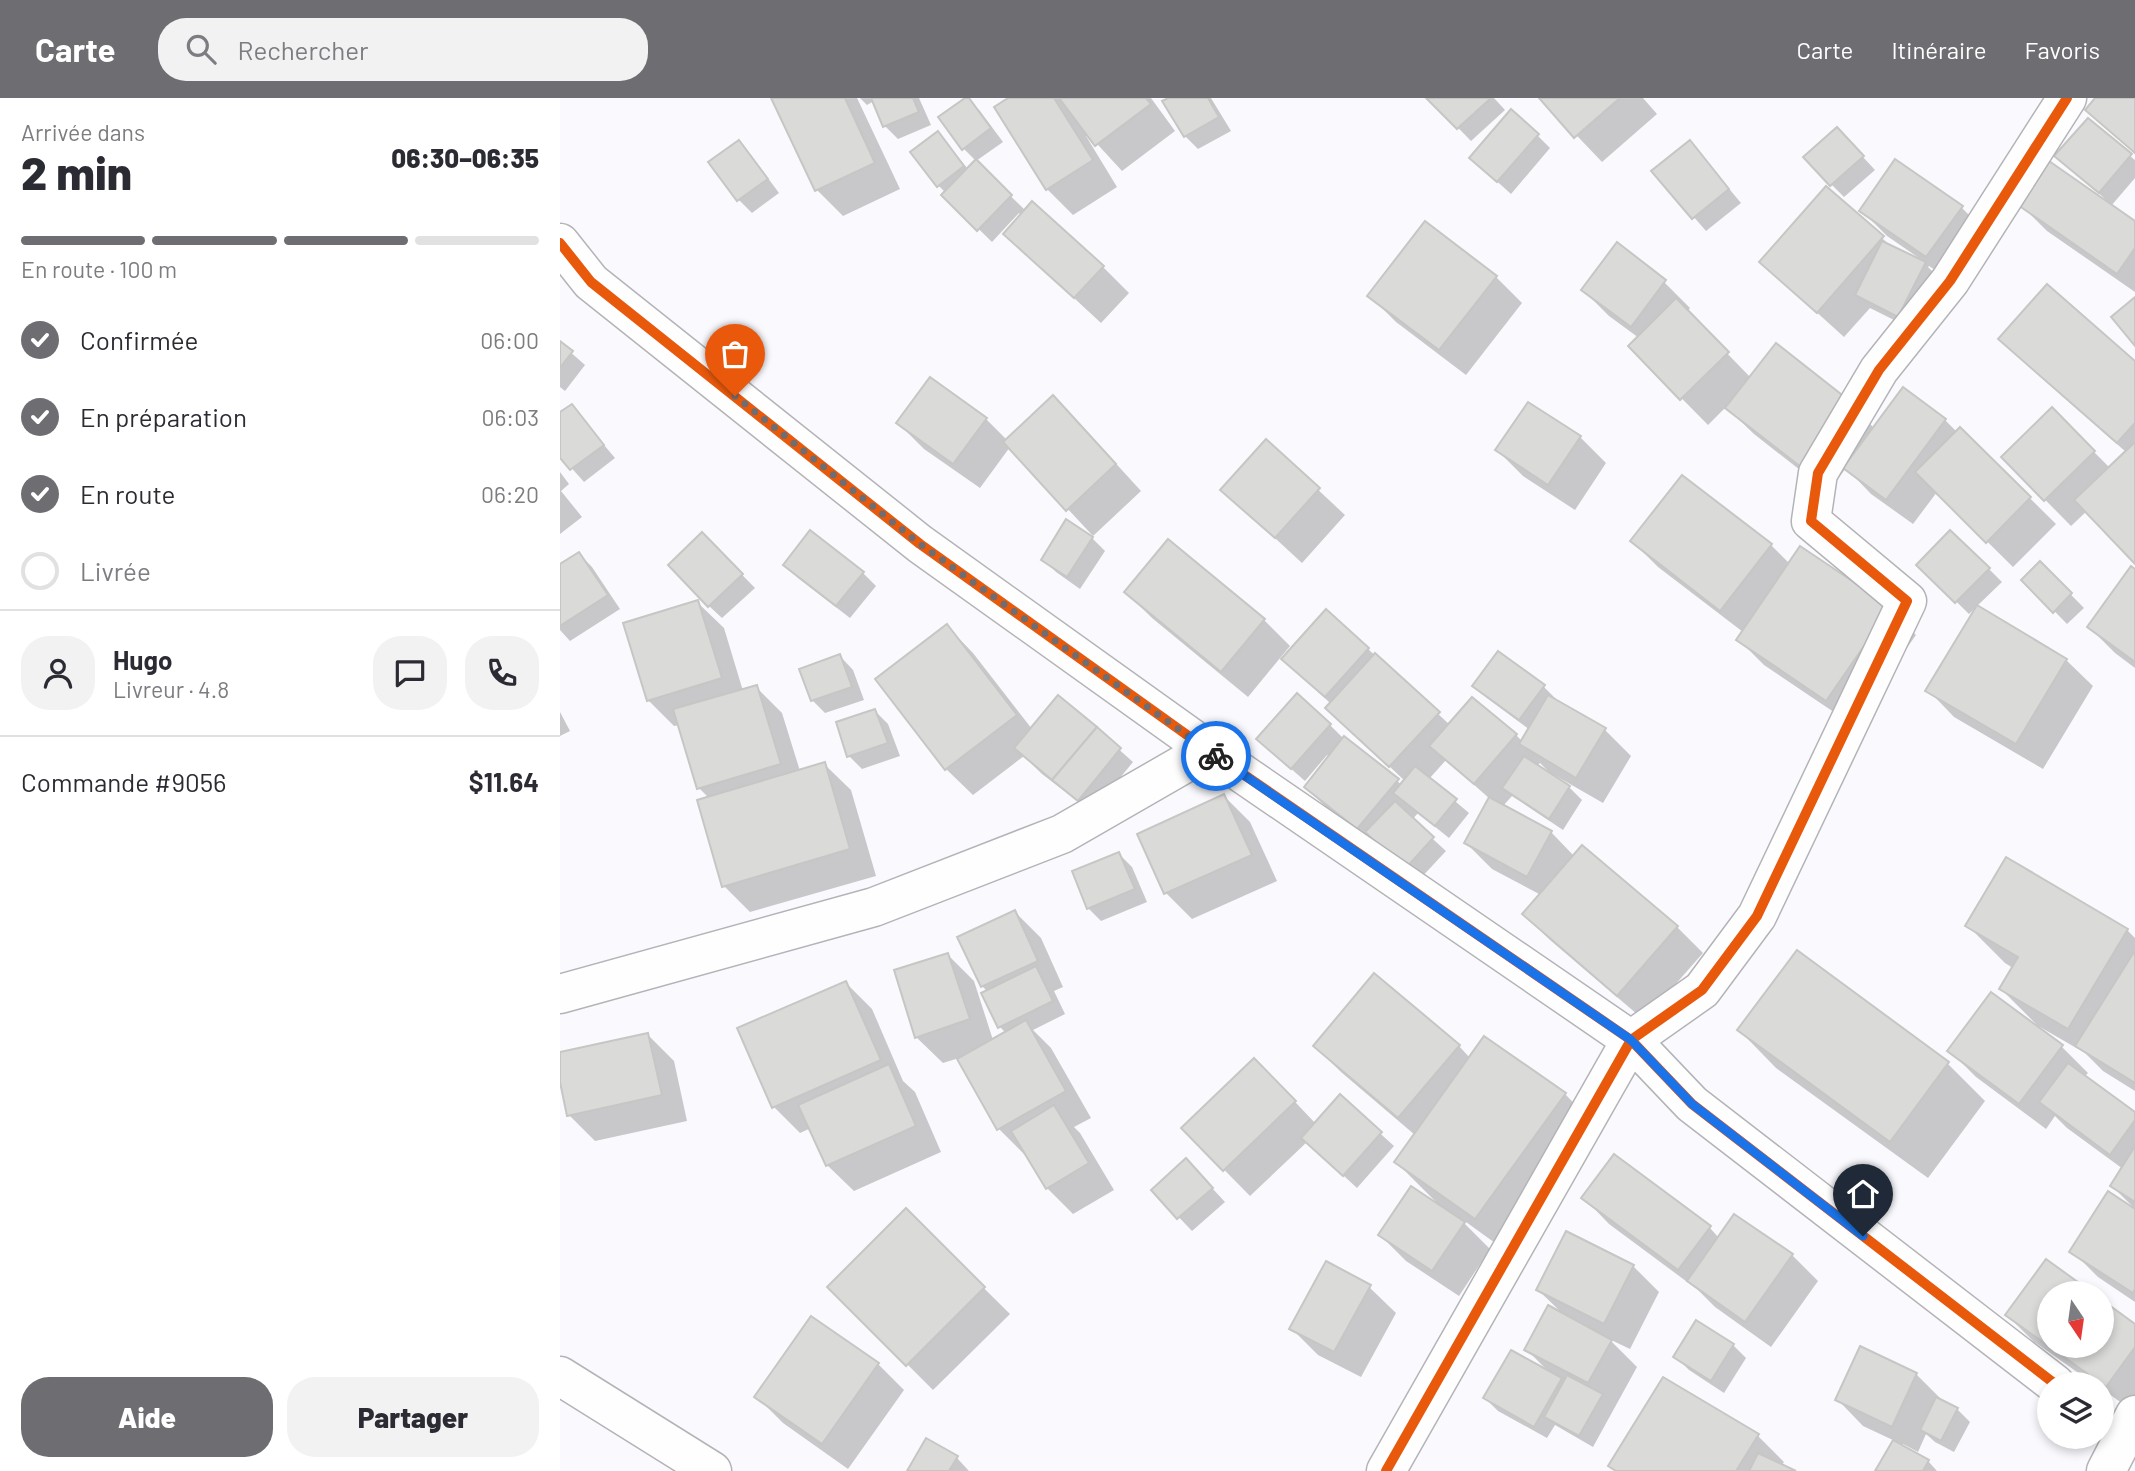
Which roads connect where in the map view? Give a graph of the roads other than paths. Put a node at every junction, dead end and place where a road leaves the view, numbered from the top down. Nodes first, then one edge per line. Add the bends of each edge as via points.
1 (2067, 98) edge
2 (560, 243) edge
3 (1208, 750) junction
4 (560, 994) edge
5 (1631, 1040) junction
6 (2038, 1372) edge
7 (560, 1376) edge
8 (2126, 1418) edge
9 (712, 1471) edge
10 (1385, 1471) edge
11 (2106, 1471) edge

1 - 5 street via 1950,281 1880,370 1818,472 1811,521 1907,601 1757,916 1702,990
2 - 3 street via 591,282 920,544
3 - 4 street via 1062,834 886,902
3 - 5 street
5 - 6 street via 1692,1104
5 - 10 street
7 - 9 street
8 - 11 street

